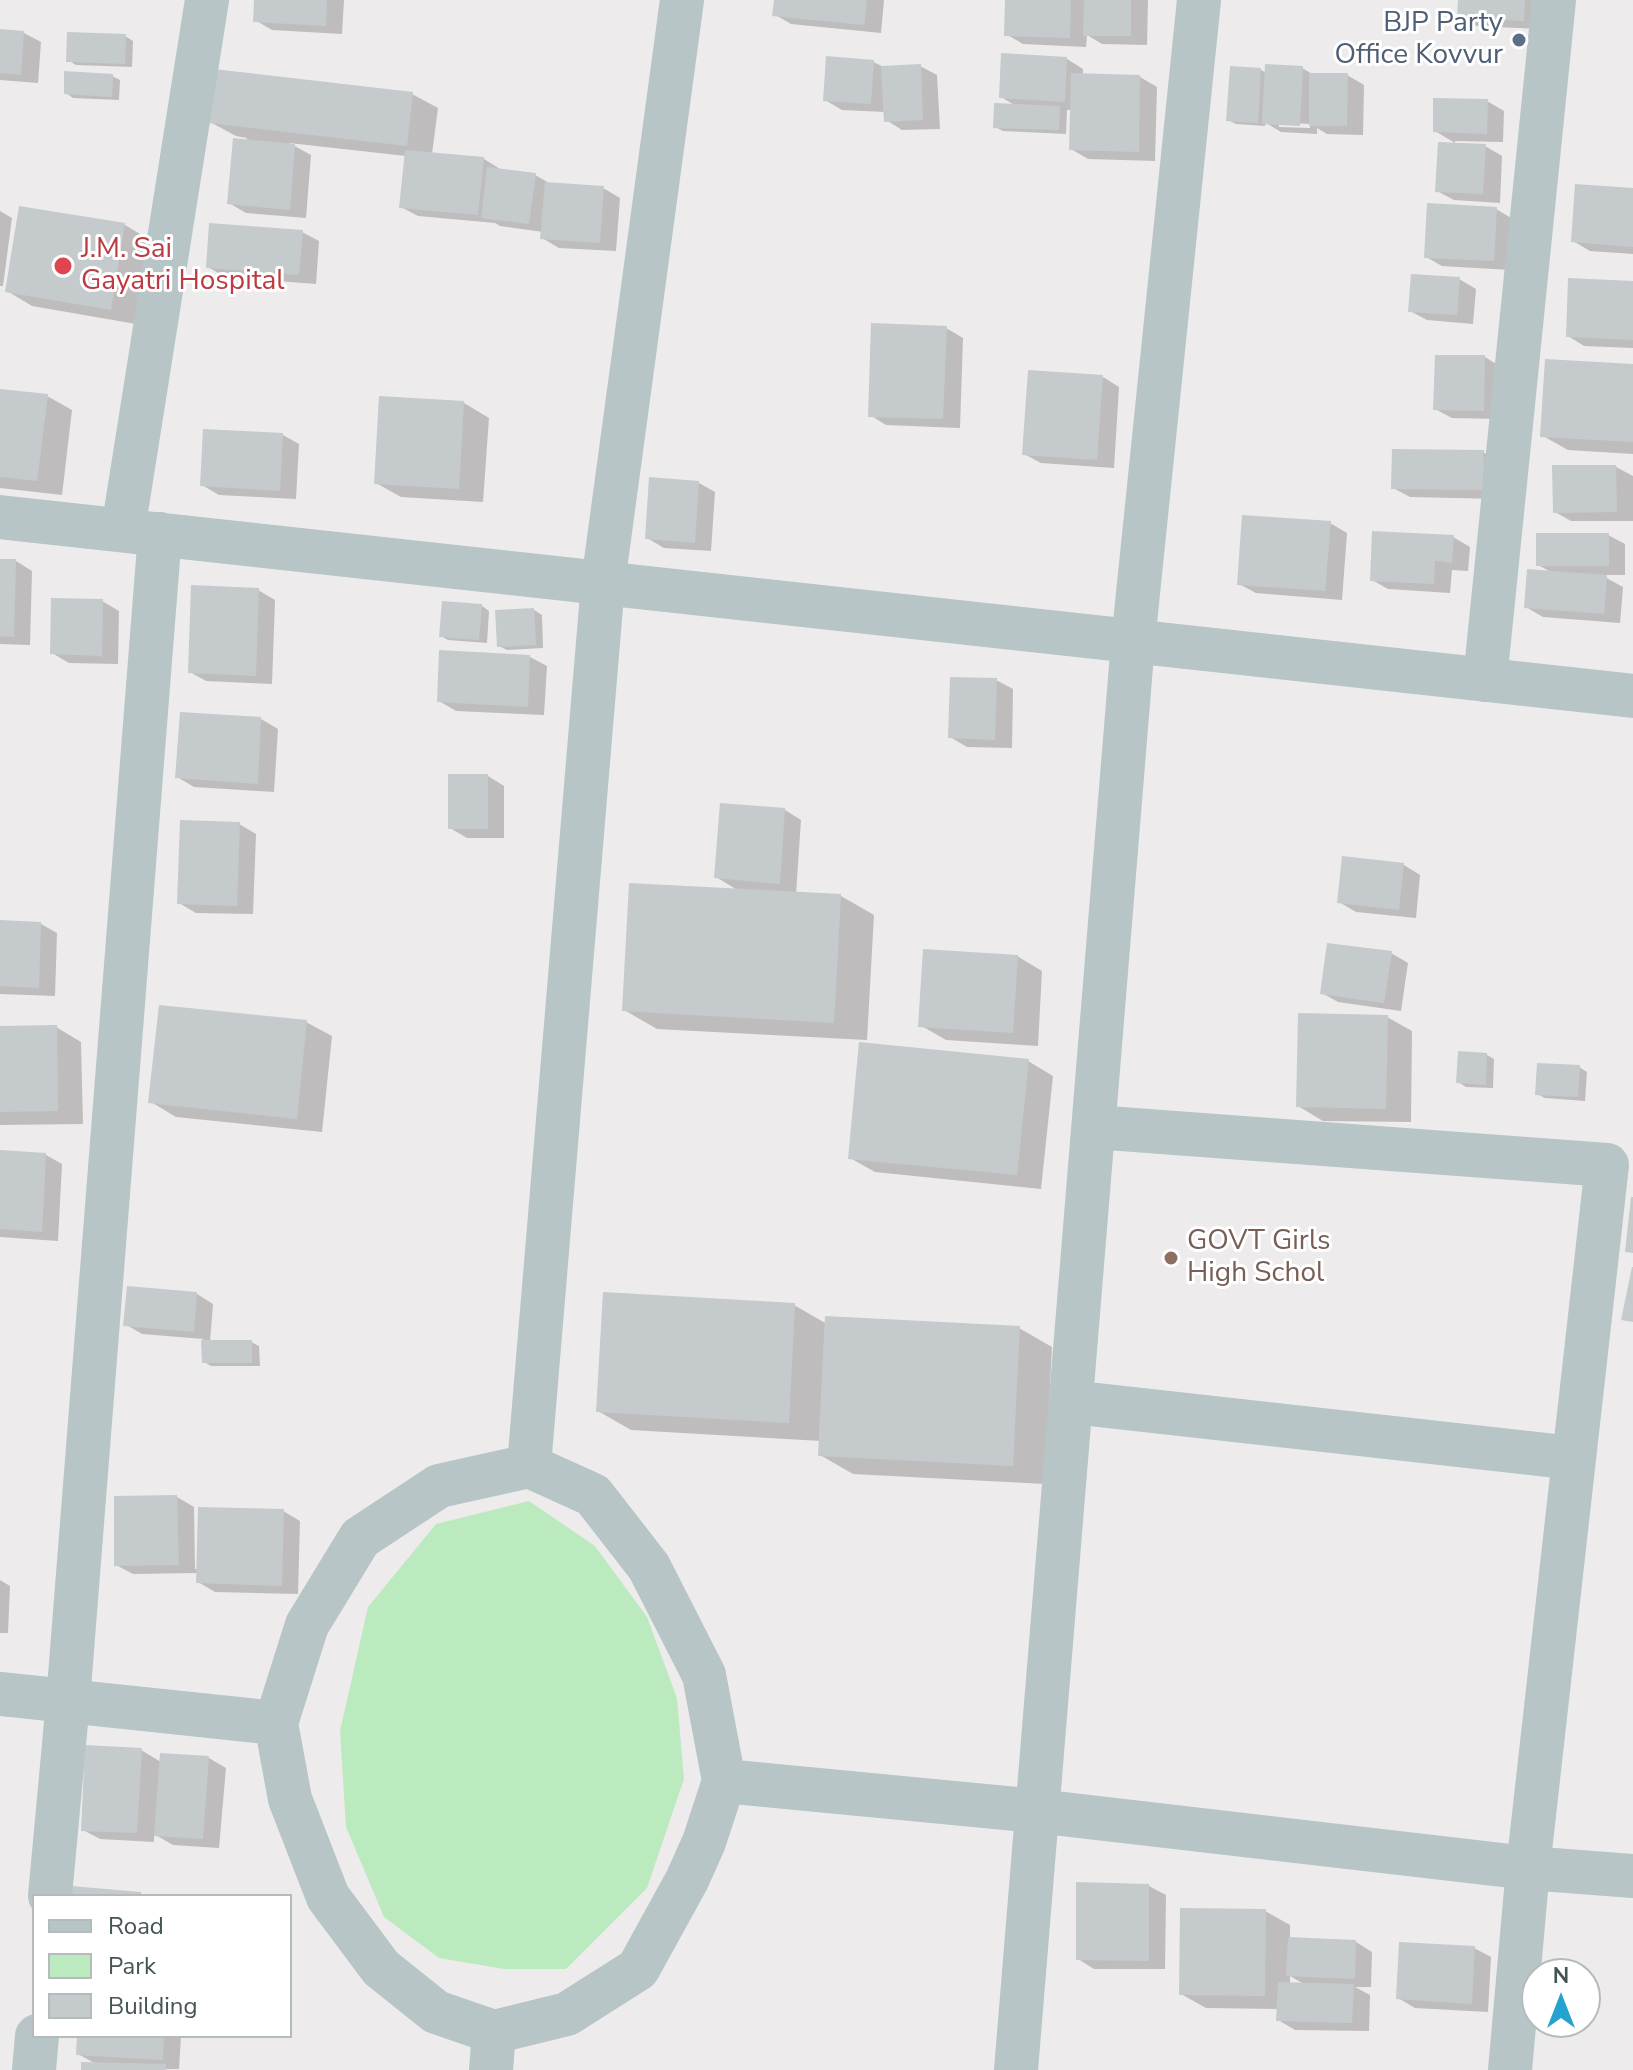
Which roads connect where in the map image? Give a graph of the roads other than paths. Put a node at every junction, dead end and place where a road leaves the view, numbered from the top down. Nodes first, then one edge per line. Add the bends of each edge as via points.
1 (207, 0) edge
2 (682, 0) edge
3 (1199, 0) edge
4 (1554, 0) edge
5 (0, 517) edge
6 (142, 532) junction
7 (603, 583) junction
8 (1133, 642) junction
9 (1485, 680) junction
10 (1633, 696) edge
11 (1094, 1127) junction
12 (1071, 1402) junction
13 (1574, 1458) junction
14 (529, 1466) junction
15 (0, 1694) edge
16 (68, 1701) junction
17 (276, 1723) junction
18 (724, 1781) junction
19 (1037, 1811) junction
20 (1528, 1868) junction
21 (1633, 1876) edge
22 (50, 1894) edge
23 (37, 2038) edge
24 (493, 2051) edge
25 (34, 2070) edge
26 (1016, 2070) edge
27 (1510, 2070) edge

1 - 6 street
2 - 7 street
3 - 8 street
4 - 9 street
5 - 6 street
6 - 7 street
6 - 16 street
7 - 8 street
7 - 14 street
8 - 9 street
8 - 11 street
9 - 10 street
11 - 12 street
11 - 13 street via 1607,1165
12 - 13 street
12 - 19 street
13 - 20 street
14 - 17 street via 439,1486 360,1538 307,1625
14 - 18 street via 593,1495 649,1567 704,1675
15 - 16 street
16 - 17 street
16 - 22 street
17 - 24 street via 290,1799 328,1897 381,1968
18 - 19 street
18 - 24 street via 687,1880 638,1969 567,2014
19 - 20 street
19 - 26 street
20 - 21 street
20 - 27 street
23 - 25 street

